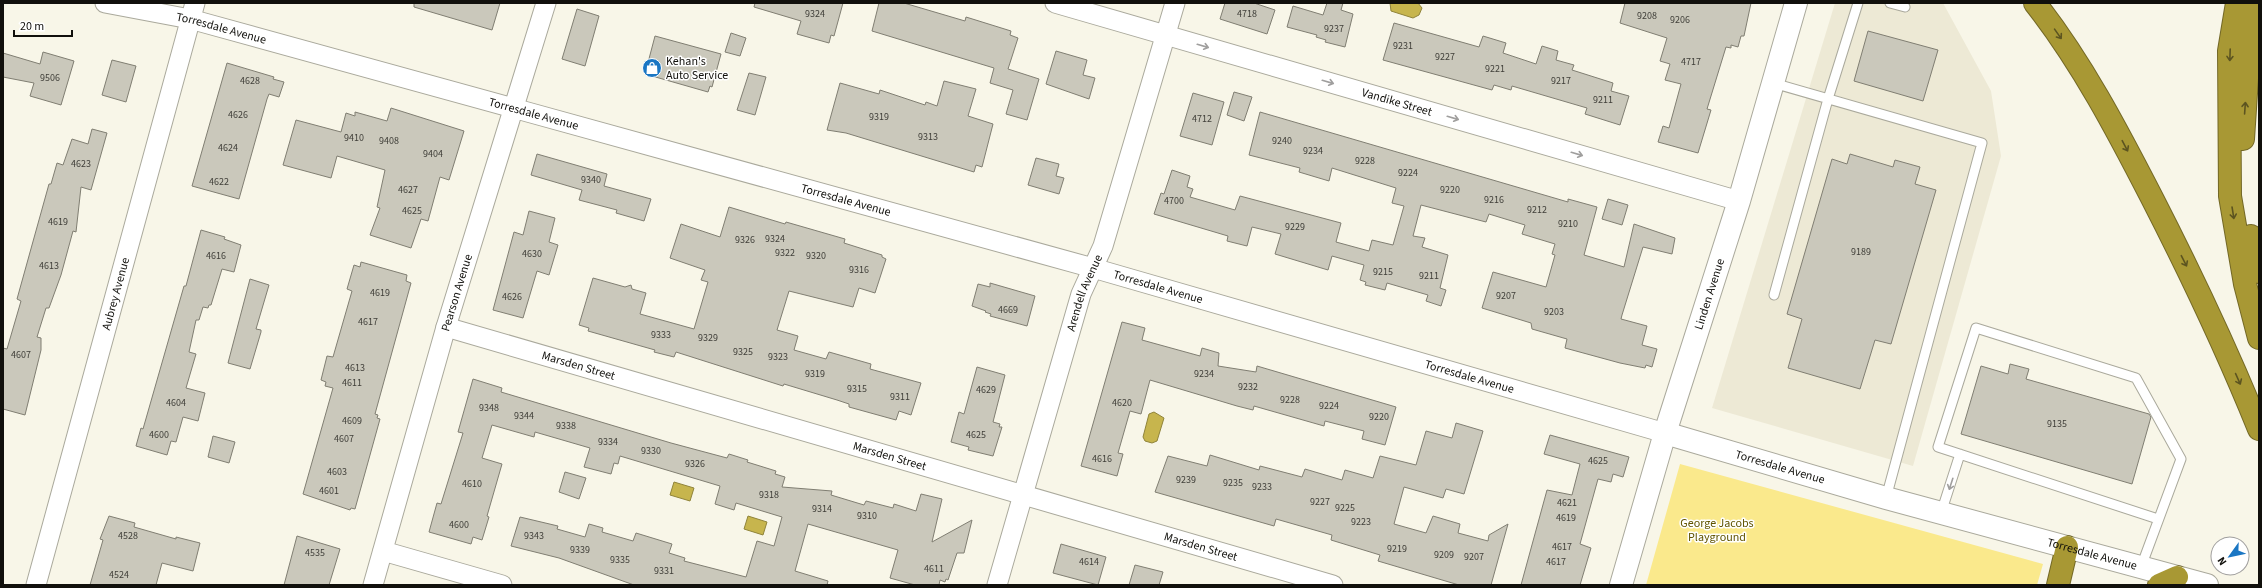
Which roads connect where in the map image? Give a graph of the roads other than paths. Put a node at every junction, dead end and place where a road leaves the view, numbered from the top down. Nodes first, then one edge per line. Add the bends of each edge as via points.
1 (105, 3) edge
2 (546, 3) edge
3 (1055, 3) edge
4 (1175, 3) edge
5 (1796, 3) edge
6 (1858, 3) edge
7 (1890, 3) edge
8 (2035, 3) edge
9 (1905, 7) dead end
10 (192, 11) edge
11 (2246, 11) edge
12 (1165, 35) junction
13 (1773, 83) junction
14 (1828, 99) junction
15 (513, 108) junction
16 (1739, 201) junction
17 (1093, 268) junction
18 (2259, 272) edge
19 (1774, 296) dead end
20 (446, 327) junction
21 (2259, 338) edge
22 (2259, 429) edge
23 (1666, 433) junction
24 (1960, 454) junction
25 (1023, 495) junction
26 (1886, 498) junction
27 (1941, 513) junction
28 (2158, 519) junction
29 (2067, 547) junction
30 (383, 551) junction
31 (2141, 567) junction
32 (2168, 581) edge
33 (2203, 584) edge
34 (36, 585) edge
35 (373, 585) edge
36 (502, 585) edge
37 (997, 585) edge
38 (1333, 585) edge
39 (1622, 585) edge
40 (2058, 585) edge

1 - 10 street, Torresdale Avenue
2 - 15 street, Pearson Avenue
3 - 12 street, Vandike Street
4 - 12 street, Arendell Avenue
5 - 13 street, Linden Avenue
6 - 14 lane
7 - 9 lane
8 -> 22 highway via 2075,60 2115,126 2196,283
10 - 15 street, Torresdale Avenue
10 - 34 street, Aubrey Avenue
18 -> 11 highway via 2243,186 2243,129 2249,48
11 -> 21 highway via 2230,51 2230,196 2245,284
12 -> 16 street, Vandike Street
12 - 17 street, Arendell Avenue via 1103,246
13 - 14 lane
13 - 16 street, Linden Avenue
14 - 19 lane
14 - 26 lane via 1982,143
15 - 17 street, Torresdale Avenue
15 - 20 street, Pearson Avenue
16 - 23 street, Linden Avenue
17 - 23 street, Torresdale Avenue
17 - 25 street, Arendell Avenue via 1081,294
20 - 25 street, Marsden Street
20 - 30 street, Pearson Avenue
23 - 26 street, Torresdale Avenue
23 - 39 street, Linden Avenue
24 -> 27 lane
24 - 28 lane
24 - 28 lane via 1938,447 1976,328 2136,378 2181,459
25 - 37 street, Arendell Avenue
25 - 38 street, Marsden Street
26 - 27 street, Torresdale Avenue
27 - 29 street, Torresdale Avenue
28 - 31 lane
29 - 31 street, Torresdale Avenue
29 - 40 highway
30 - 35 street, Pearson Avenue
30 - 36 street
31 - 32 street, Torresdale Avenue
32 - 33 street, Torresdale Avenue

